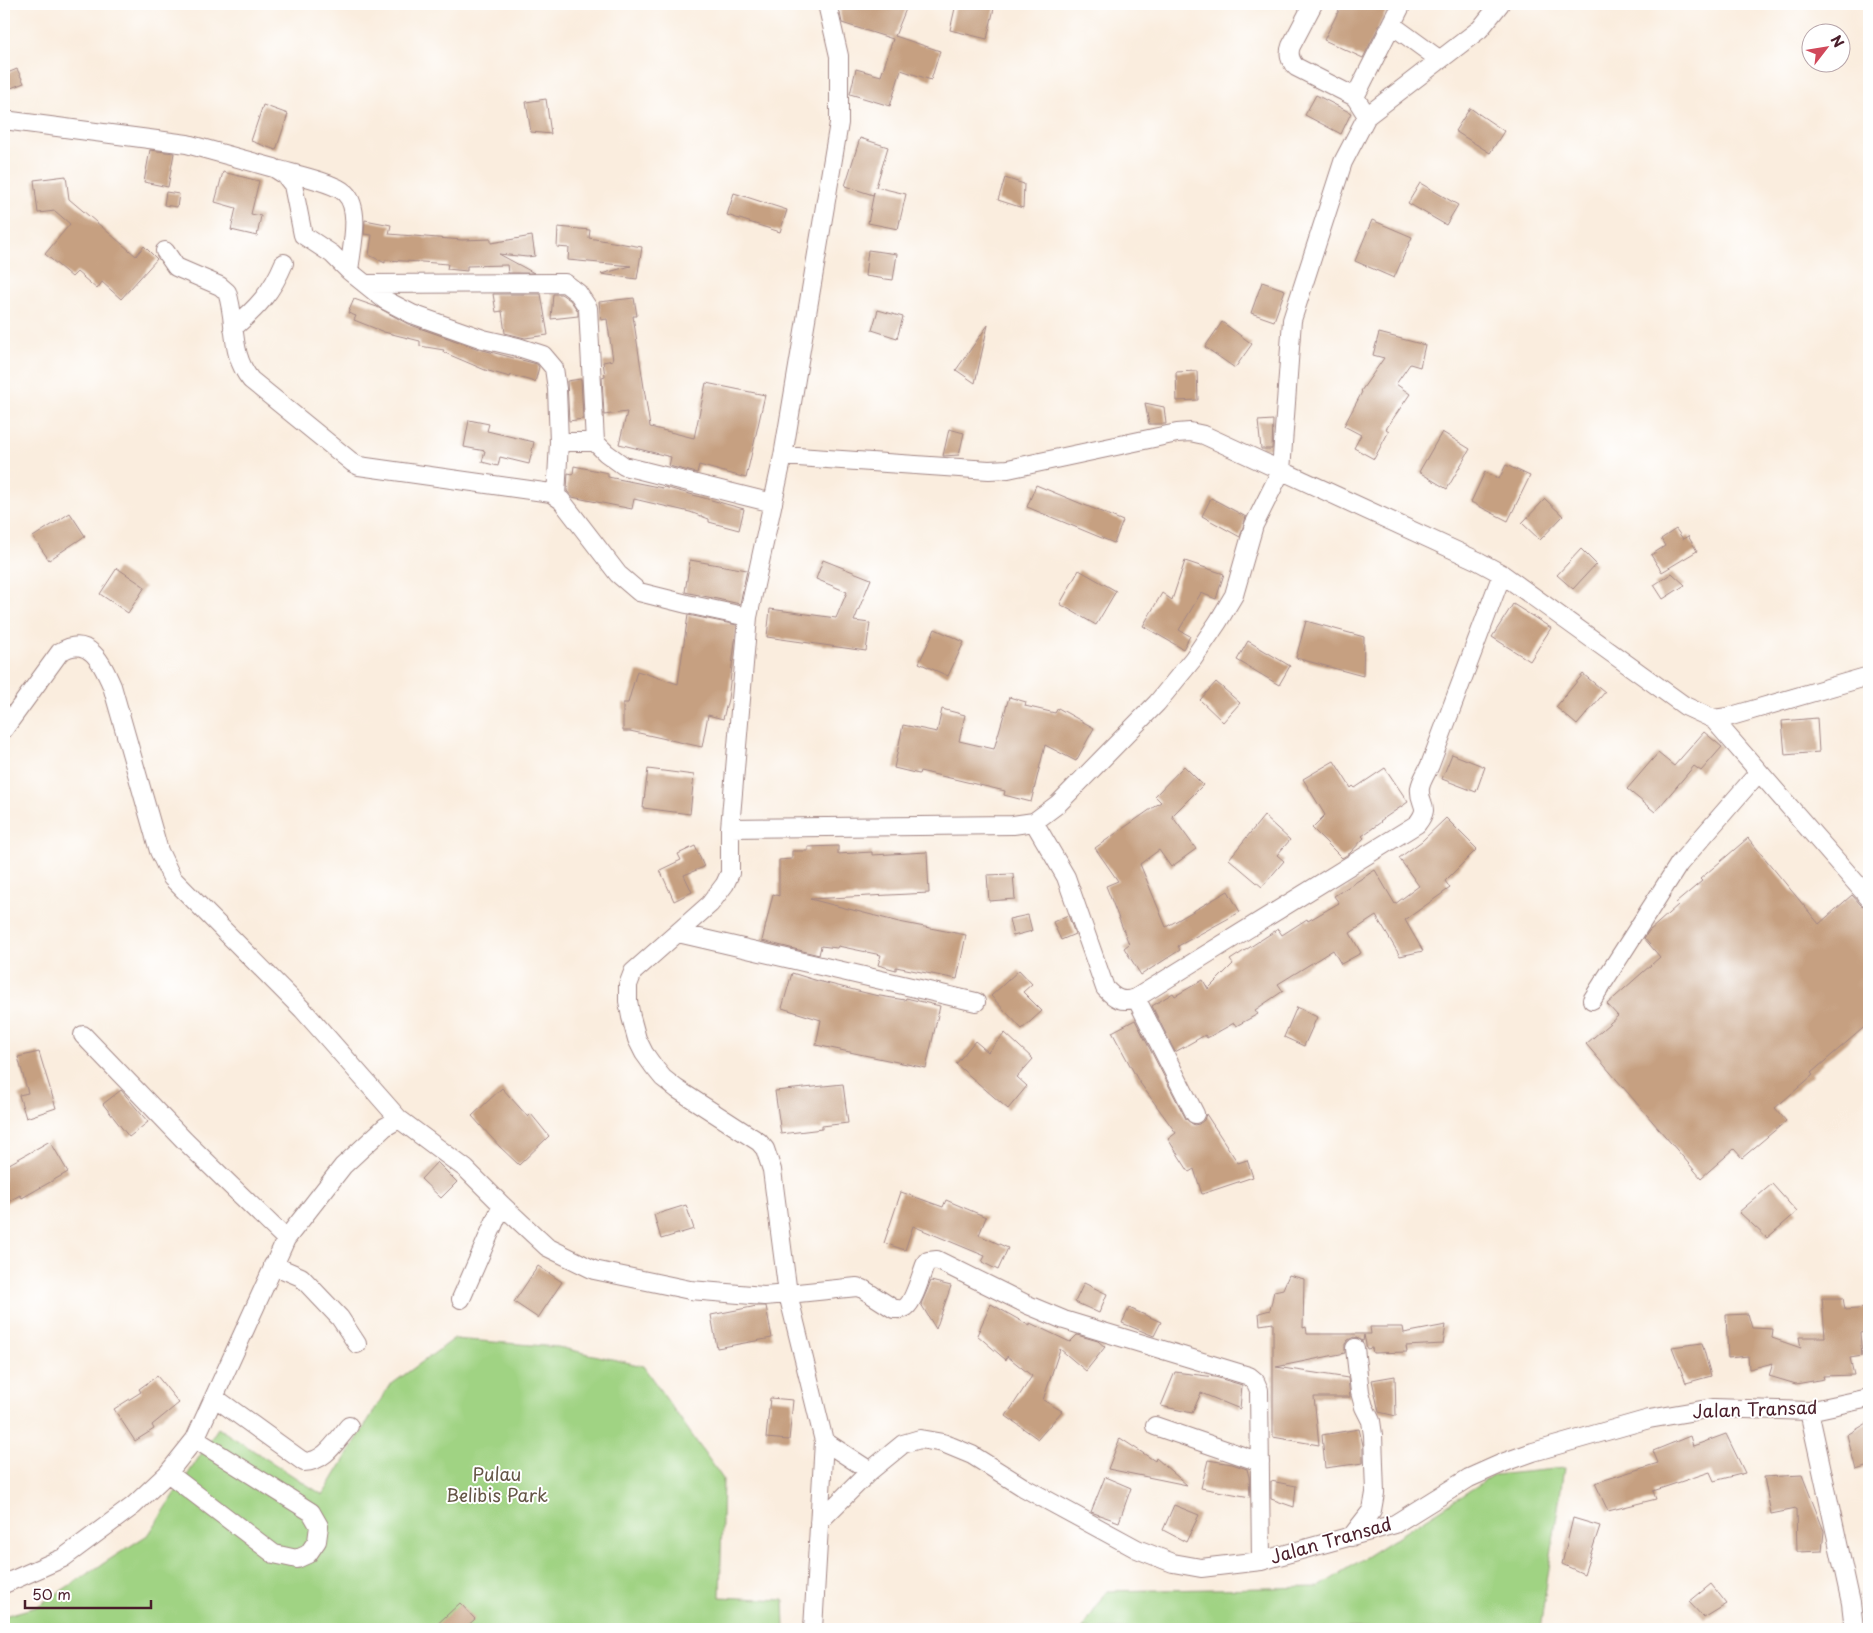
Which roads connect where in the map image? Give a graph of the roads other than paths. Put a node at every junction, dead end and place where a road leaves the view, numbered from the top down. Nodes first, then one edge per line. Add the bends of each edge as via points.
1 (827, 4) edge
2 (1313, 4) edge
3 (1402, 4) edge
4 (1500, 4) edge
5 (1392, 25) junction
6 (1440, 60) junction
7 (1355, 97) junction
8 (1367, 116) junction
9 (4, 120) edge
10 (274, 168) junction
11 (166, 251) dead end
12 (284, 263) dead end
13 (349, 271) junction
14 (366, 284) junction
15 (233, 328) junction
16 (559, 442) junction
17 (596, 442) junction
18 (783, 456) junction
19 (1281, 471) junction
20 (556, 496) junction
21 (772, 503) junction
22 (1502, 574) junction
23 (748, 617) junction
24 (1869, 676) edge
25 (1713, 719) junction
26 (4, 729) edge
27 (1759, 772) junction
28 (1034, 822) junction
29 (730, 828) junction
30 (1869, 898) edge
31 (678, 933) junction
32 (1136, 998) junction
33 (1592, 1000) dead end
34 (976, 1002) dead end
35 (83, 1035) dead end
36 (1195, 1114) dead end
37 (399, 1119) junction
38 (502, 1205) junction
39 (286, 1239) junction
40 (273, 1265) junction
41 (788, 1294) junction
42 (461, 1299) dead end
43 (357, 1344) dead end
44 (1356, 1348) dead end
45 (214, 1397) junction
46 (1869, 1398) edge
47 (1809, 1410) junction
48 (349, 1426) dead end
49 (1155, 1426) dead end
50 (195, 1439) junction
51 (824, 1441) junction
52 (1260, 1462) junction
53 (870, 1471) junction
54 (168, 1473) junction
55 (819, 1522) junction
56 (1351, 1538) junction
57 (1261, 1561) junction
58 (4, 1584) edge
59 (812, 1629) edge
60 (1854, 1629) edge

1 - 18 street via 839,56 839,122
2 - 7 street via 1289,51 1292,63 1296,68
3 - 5 street
4 - 6 street via 1480,30
5 - 6 street
5 - 7 street
6 - 8 street
7 - 8 street
8 - 19 street via 1343,162 1292,320
9 - 10 street via 187,144
10 - 13 street via 294,185 303,235 332,254
10 - 13 street via 333,186 345,193 354,208
11 - 15 street via 176,267 227,292
12 - 15 street via 270,291
13 - 14 street
14 - 16 street via 385,300 412,314 483,340 543,355 554,368
14 - 17 street via 564,283 578,293 588,308
15 - 20 street via 241,366 251,380 353,463
16 - 17 street
16 - 20 street
17 - 21 street via 624,466
18 - 19 street via 1008,469 1190,432 1204,435
18 - 21 street
19 - 22 street
19 - 28 street via 1254,525 1234,595 1192,659 1157,703 1058,804
20 - 23 street via 618,574 639,592
21 - 23 street
22 - 25 street via 1685,706
22 - 32 street via 1420,786 1425,809 1418,824
23 - 29 street
24 - 25 street
25 - 27 street
26 - 37 street via 60,652 71,646 84,646 91,651 112,686 159,851 172,878 303,1010
27 - 30 street
27 - 33 street via 1679,864
28 - 29 street via 1013,825
28 - 32 street via 1066,877 1105,988 1119,1000
29 - 31 street via 730,873 725,884 710,904
31 - 34 street
31 - 41 street via 633,972 628,985 631,1017 644,1053 663,1078 765,1149 772,1170
32 - 36 street
35 - 39 street
37 - 38 street via 466,1169
37 - 39 street via 385,1127 344,1166
38 - 41 street via 547,1247 594,1270 690,1290 764,1296
38 - 42 street
39 - 40 street
40 - 43 street via 301,1277 340,1318
40 - 45 street
41 - 51 street
41 - 52 street via 857,1288 900,1310 910,1301 925,1265 937,1260 1064,1320 1249,1376 1259,1390
44 - 56 street via 1360,1392 1374,1435 1375,1493 1372,1510
45 - 48 street via 304,1462 322,1458
45 - 50 street
46 - 47 street, Jalan Transad
47 - 56 street, Jalan Transad via 1713,1408 1649,1419 1505,1462 1469,1478 1395,1524
47 - 60 street
49 - 52 street
50 - 54 street
50 - 54 street via 311,1512 319,1526 317,1541 308,1554 297,1559 274,1554
51 - 53 street
51 - 55 street
52 - 57 street
53 - 55 street, Jalan Transad
53 - 57 street, Jalan Transad via 902,1444 920,1439 943,1443 972,1455 1023,1487 1137,1549 1173,1563 1201,1568
54 - 58 street via 133,1506 63,1558
55 - 59 street
56 - 57 street, Jalan Transad

